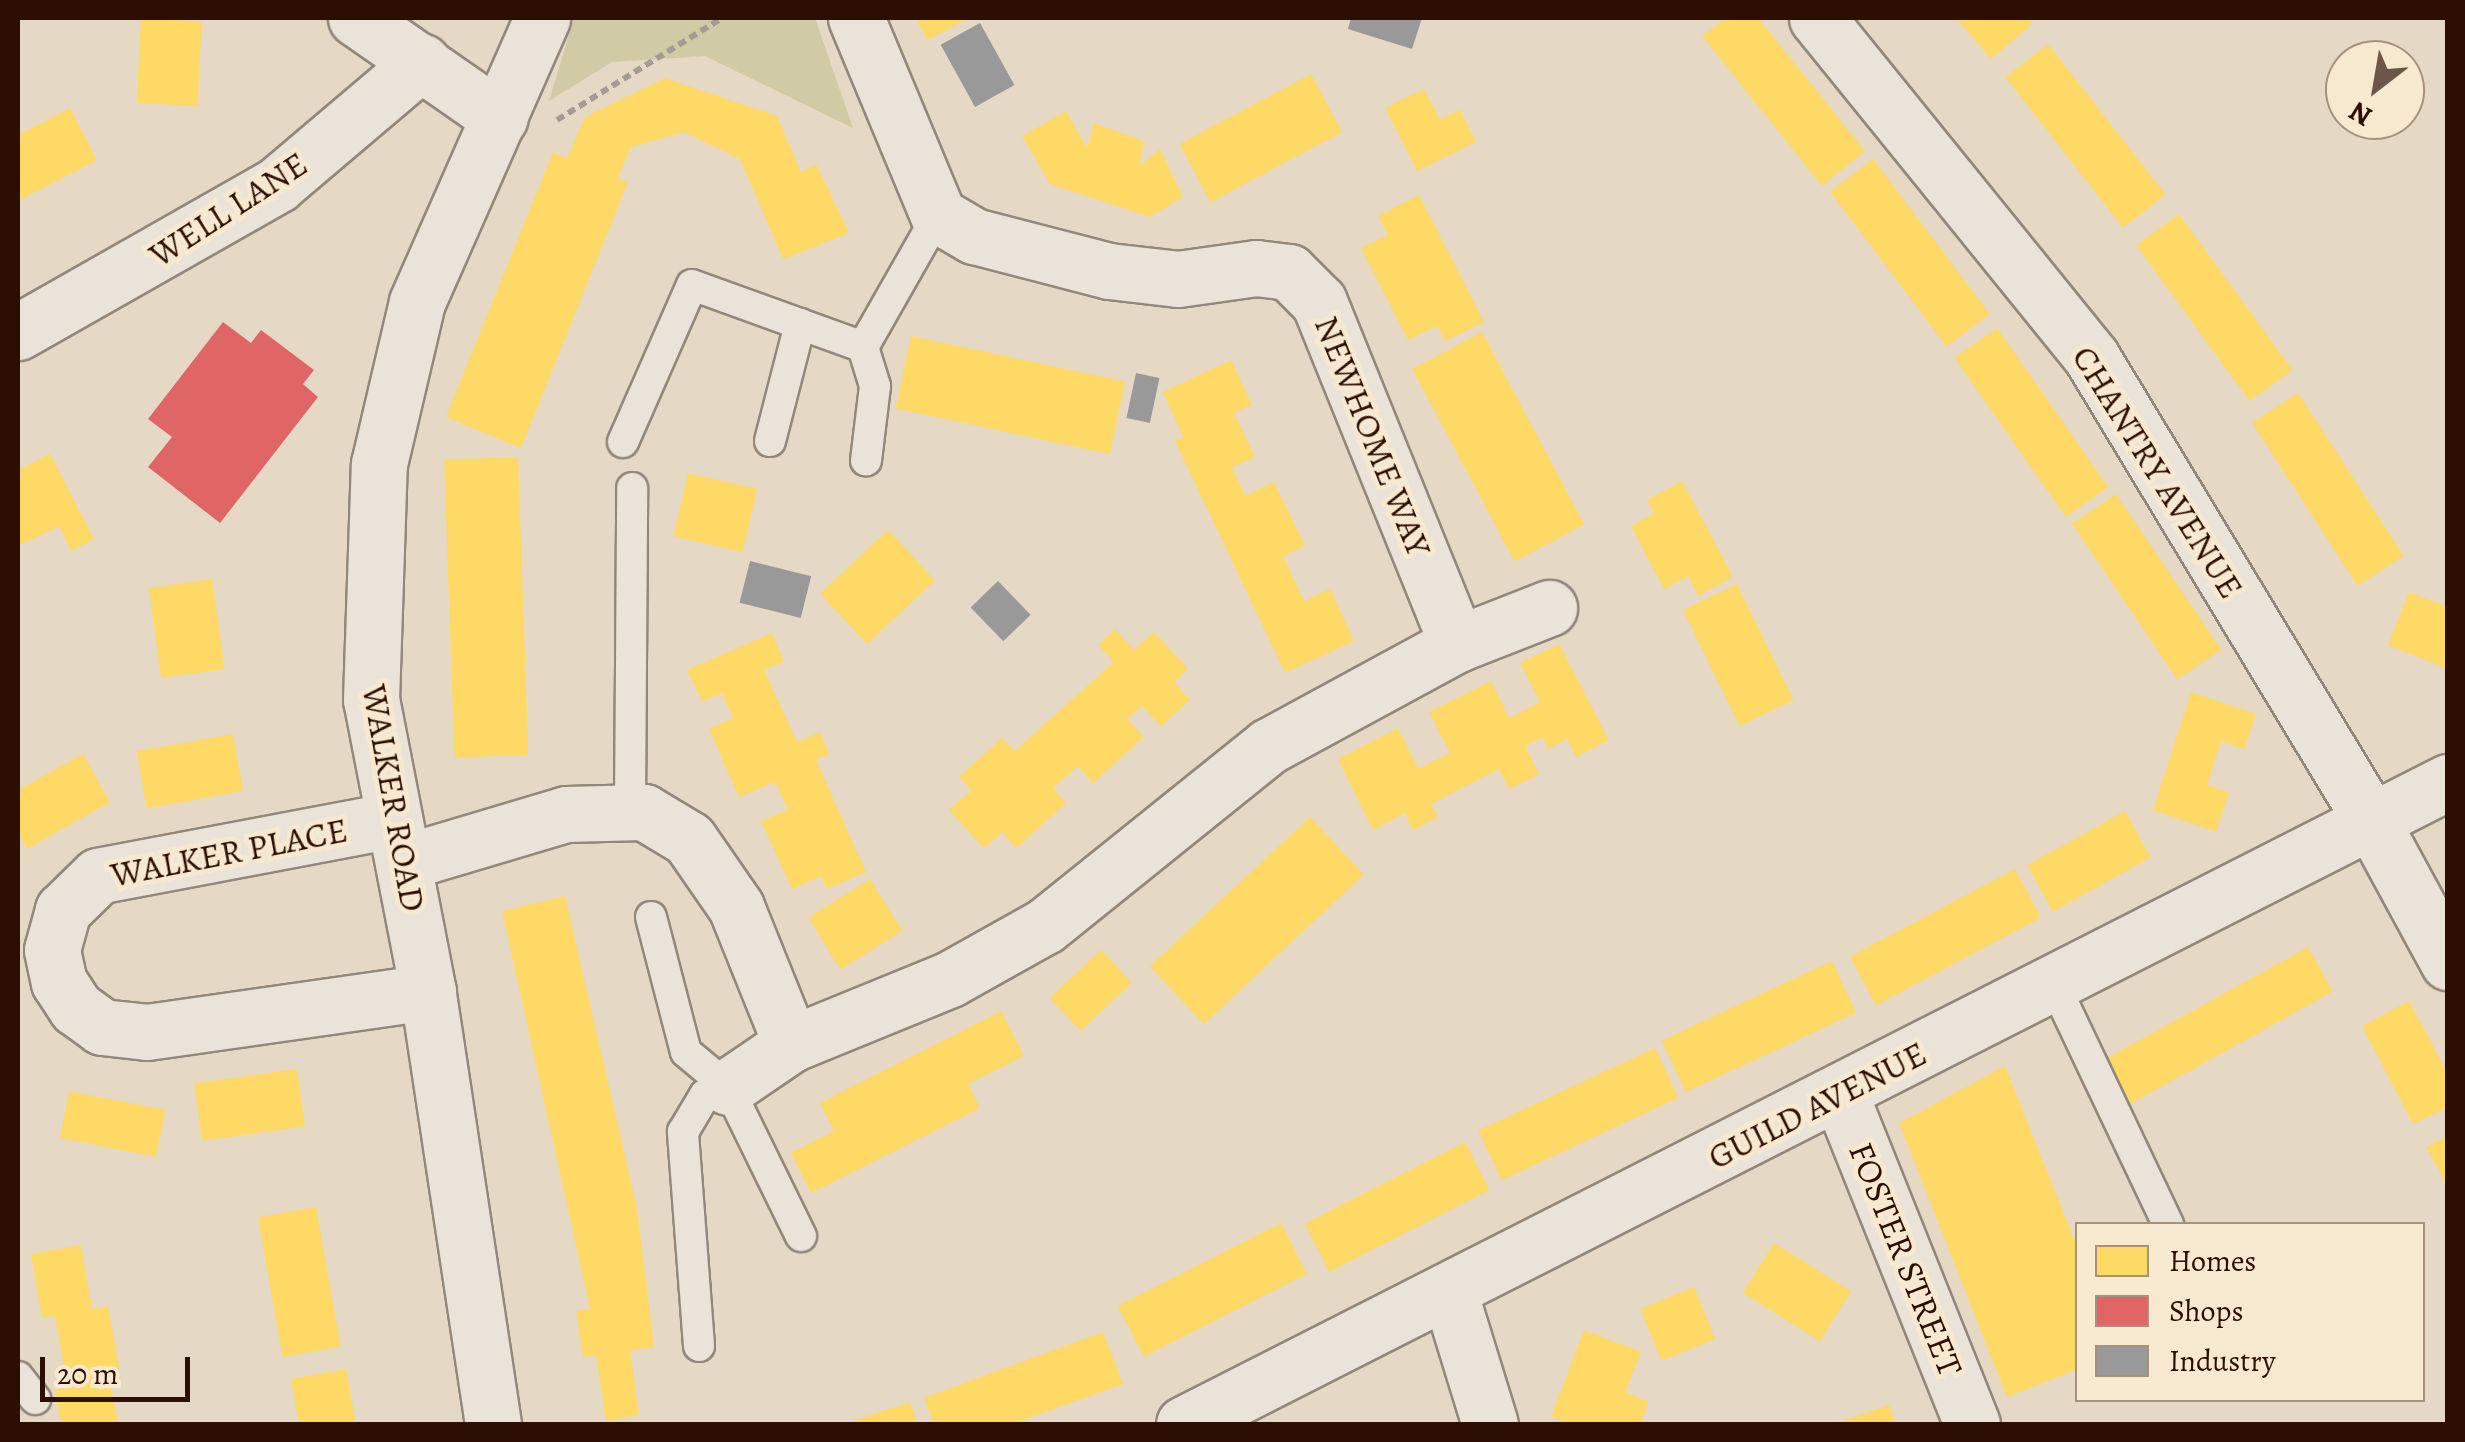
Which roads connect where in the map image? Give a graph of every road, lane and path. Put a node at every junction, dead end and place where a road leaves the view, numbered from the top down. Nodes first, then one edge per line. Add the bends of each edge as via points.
1 (356, 18) edge
2 (542, 18) edge
3 (722, 18) edge
4 (856, 18) edge
5 (1817, 18) edge
6 (422, 62) junction
7 (500, 118) junction
8 (938, 215) junction
9 (800, 324) junction
10 (18, 332) edge
11 (863, 347) junction
12 (770, 441) dead end
13 (623, 442) dead end
14 (866, 460) dead end
15 (632, 488) dead end
16 (1548, 608) dead end
17 (1458, 644) junction
18 (2448, 782) edge
19 (630, 808) junction
20 (2371, 820) junction
21 (399, 841) junction
22 (650, 918) dead end
23 (2448, 962) edge
24 (2054, 984) junction
25 (428, 992) junction
26 (792, 1044) junction
27 (728, 1087) junction
28 (1840, 1094) junction
29 (2167, 1222) edge
30 (801, 1236) dead end
31 (1450, 1291) junction
32 (699, 1346) dead end
33 (493, 1424) edge
34 (1184, 1424) edge
35 (1490, 1424) edge
36 (1972, 1424) edge

1 - 6 street
2 - 7 street, WALKER ROAD
3 - 7 path via 528,139
4 - 8 street
5 - 20 street, CHANTRY AVENUE via 2092,358
6 - 7 street
6 - 10 street, WELL LANE via 278,184
7 - 21 street, WALKER ROAD via 417,302 379,464 371,700
8 - 11 lane
8 - 17 street, NEWHOME WAY via 974,236 1109,271 1178,279 1256,268 1290,272 1319,302
9 - 11 lane
9 - 12 lane
9 - 13 lane via 692,285
11 - 14 lane via 875,386
15 - 19 lane
16 - 17 street
17 - 26 street via 1270,746 1045,926 950,978
18 - 20 street, GUILD AVENUE
19 - 21 street
19 - 26 street via 688,840 736,907
20 - 23 street, CHANTRY AVENUE
20 - 24 street, GUILD AVENUE
21 - 25 street, WALKER ROAD
21 - 25 street, WALKER PLACE via 98,876 63,910 52,950 58,982 76,1008 102,1027 148,1032
22 - 27 lane via 686,1052
24 - 28 street, GUILD AVENUE
24 - 29 lane
25 - 33 street, WALKER ROAD
26 - 27 street
27 - 30 lane
27 - 32 lane via 705,1095 683,1132
28 - 31 street, GUILD AVENUE
28 - 36 street, FOSTER STREET
31 - 34 street, GUILD AVENUE
31 - 35 street

